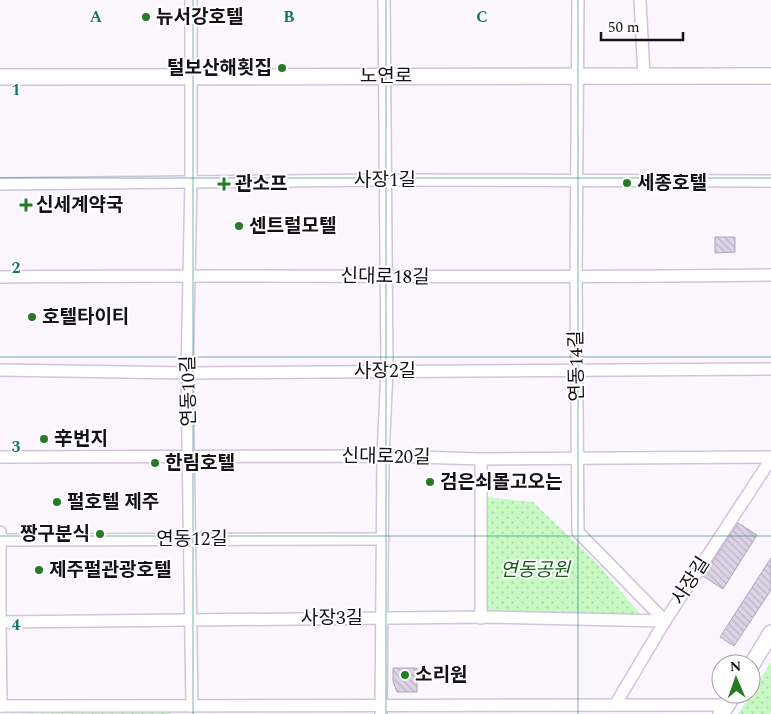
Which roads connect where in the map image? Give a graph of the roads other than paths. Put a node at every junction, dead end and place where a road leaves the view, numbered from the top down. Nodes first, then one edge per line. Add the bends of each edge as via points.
1 (191, 0) edge
2 (384, 0) edge
3 (578, 0) edge
4 (640, 0) edge
5 (383, 76) junction
6 (578, 76) junction
7 (644, 76) junction
8 (771, 76) edge
9 (0, 77) edge
10 (190, 77) junction
11 (385, 180) junction
12 (191, 181) junction
13 (576, 181) junction
14 (771, 181) edge
15 (0, 184) edge
16 (189, 275) junction
17 (771, 275) edge
18 (0, 277) edge
19 (384, 278) junction
20 (576, 278) junction
21 (771, 369) edge
22 (0, 370) edge
23 (387, 370) junction
24 (577, 371) junction
25 (187, 373) junction
26 (190, 456) junction
27 (384, 456) junction
28 (0, 457) edge
29 (578, 458) junction
30 (771, 458) edge
31 (481, 459) junction
32 (0, 532) edge
33 (383, 538) junction
34 (190, 539) junction
35 (0, 540) edge
36 (0, 618) edge
37 (382, 618) junction
38 (481, 618) junction
39 (190, 619) junction
40 (665, 621) junction
41 (0, 623) edge
42 (771, 633) edge
43 (758, 654) edge
44 (727, 704) edge
45 (0, 706) edge
46 (192, 706) junction
47 (615, 706) junction
48 (381, 710) edge

1 - 10 street, 연동10길
2 - 5 street
3 - 6 street, 연동14길
4 - 7 street
5 - 6 main road, 노연로
5 - 10 main road, 노연로
5 - 11 street
6 - 7 main road, 노연로
6 - 13 street, 연동14길
7 - 8 main road, 노연로
9 - 10 main road, 노연로
10 - 12 street, 연동10길
11 - 12 street, 사장1길
11 - 13 street, 사장1길
11 - 19 street
12 - 15 street, 사장1길
12 - 16 street, 연동10길
13 - 14 street, 사장1길
13 - 20 street, 연동14길
16 - 18 street, 신대로18길
16 - 19 street, 신대로18길
16 - 25 street, 연동10길
17 - 20 street, 신대로18길
19 - 20 street, 신대로18길
19 - 23 street
20 - 24 street, 연동14길
21 - 24 street, 사장2길
22 - 25 street, 사장2길
23 - 24 street, 사장2길
23 - 25 street, 사장2길
23 - 27 street
24 - 29 street, 연동14길
25 - 26 street, 연동10길
26 - 27 street, 신대로20길
26 - 28 street, 신대로20길
26 - 34 street, 연동10길
27 - 31 street, 신대로20길
27 - 33 street
29 - 30 street, 신대로20길
29 - 31 street, 신대로20길
29 - 40 street, 연동14길 via 578,532
30 - 40 street, 사장길
31 - 38 street
32 - 35 street
33 - 34 street, 연동12길
33 - 37 street
34 - 35 street, 연동12길
34 - 39 street, 연동10길
35 - 36 street
37 - 38 street, 사장3길
37 - 39 street, 사장3길
37 - 48 street
38 - 40 street, 사장3길
39 - 41 street, 사장3길
39 - 46 street, 연동10길
40 - 47 street, 사장길
41 - 45 street
42 - 43 main road
44 - 47 street
45 - 46 street
46 - 48 street
47 - 48 street

